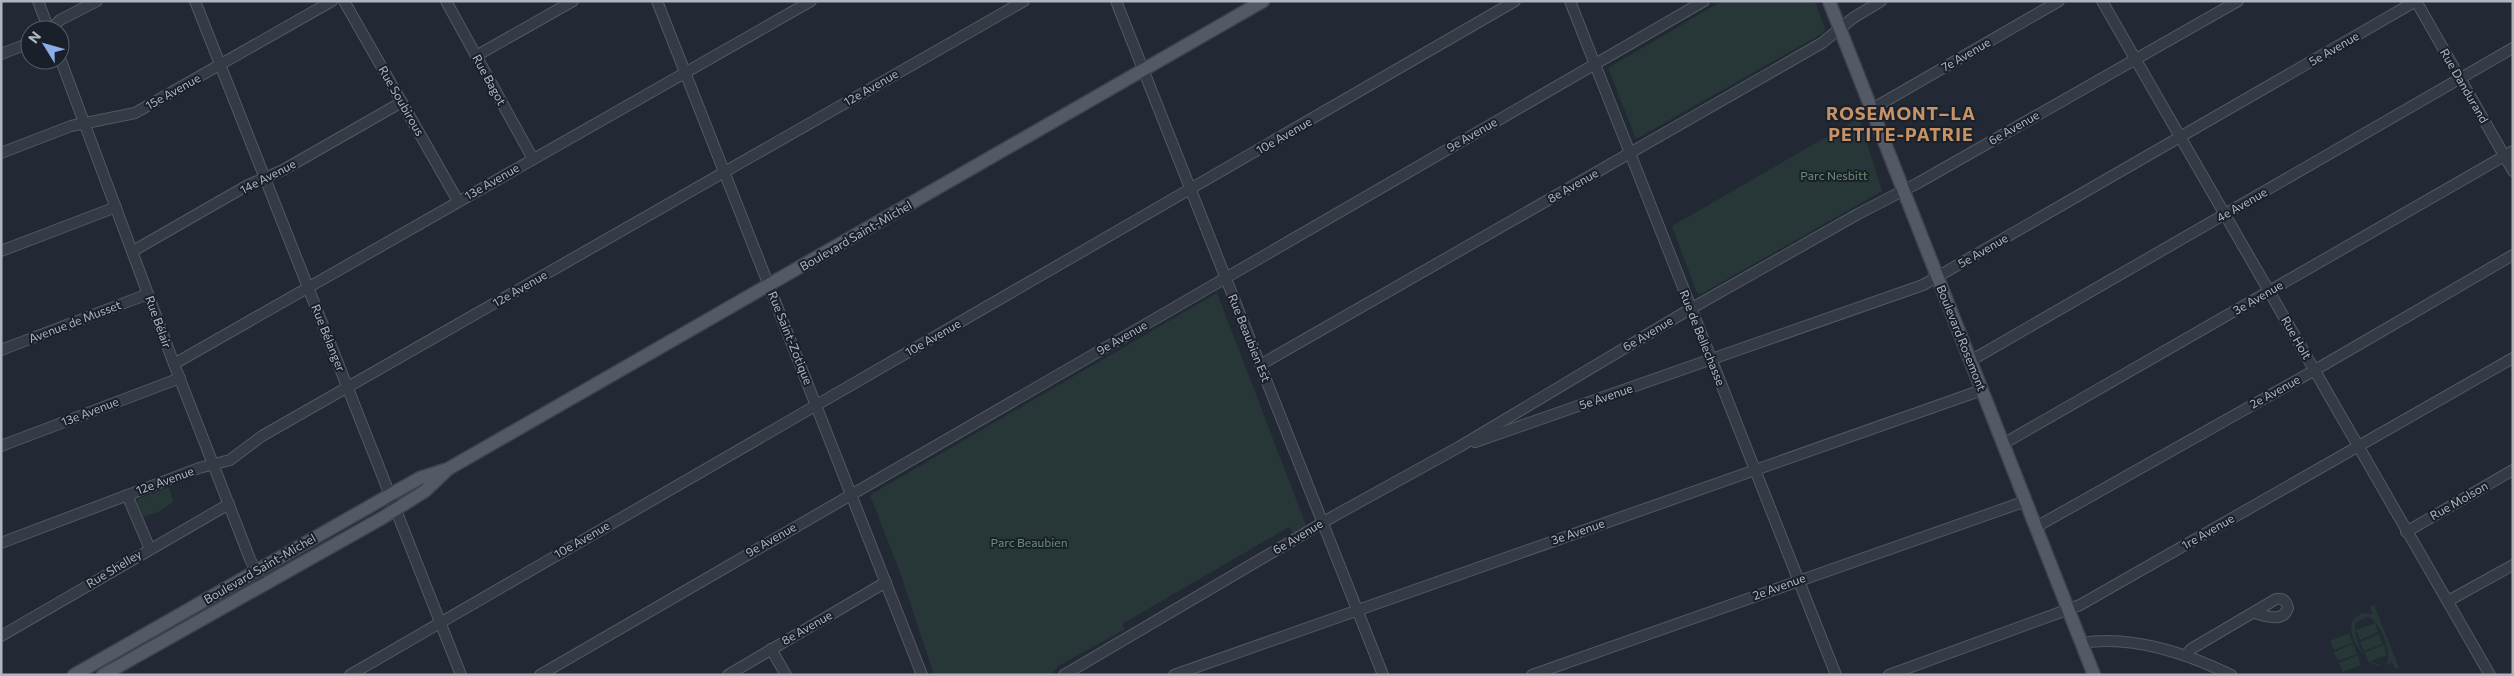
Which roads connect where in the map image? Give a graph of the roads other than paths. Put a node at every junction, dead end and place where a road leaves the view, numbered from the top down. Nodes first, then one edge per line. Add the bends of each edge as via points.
1 (38, 1) edge
2 (97, 1) edge
3 (195, 1) edge
4 (332, 1) edge
5 (344, 1) edge
6 (446, 1) edge
7 (573, 1) edge
8 (657, 1) edge
9 (811, 1) edge
10 (1024, 1) edge
11 (1116, 1) edge
12 (1264, 1) edge
13 (1515, 1) edge
14 (1570, 1) edge
15 (1704, 1) edge
16 (1829, 1) edge
17 (1881, 1) edge
18 (2060, 1) edge
19 (2102, 1) edge
20 (2238, 1) edge
21 (2416, 1) edge
22 (46, 20) edge
23 (60, 20) edge
24 (1839, 29) junction
25 (20, 47) edge
26 (2513, 48) edge
27 (1, 54) edge
28 (476, 56) junction
29 (2135, 59) junction
30 (1595, 64) junction
31 (221, 65) junction
32 (65, 70) edge
33 (1142, 70) junction
34 (685, 72) junction
35 (2460, 78) junction
36 (402, 102) junction
37 (1872, 109) junction
38 (85, 123) junction
39 (2180, 137) junction
40 (1, 152) edge
41 (1630, 153) junction
42 (2509, 154) edge
43 (533, 158) junction
44 (2513, 171) edge
45 (725, 173) junction
46 (266, 179) junction
47 (1190, 191) junction
48 (1902, 191) junction
49 (458, 201) junction
50 (116, 207) junction
51 (2224, 214) junction
52 (1, 251) edge
53 (133, 251) junction
54 (2513, 255) edge
55 (1937, 277) junction
56 (1225, 279) junction
57 (769, 286) junction
58 (308, 287) junction
59 (2269, 292) junction
60 (148, 294) junction
61 (1690, 309) junction
62 (1, 350) edge
63 (2513, 358) edge
64 (1710, 360) junction
65 (1970, 361) junction
66 (174, 364) junction
67 (1260, 365) junction
68 (2314, 370) junction
69 (180, 378) junction
70 (348, 387) junction
71 (1982, 390) junction
72 (816, 405) junction
73 (2003, 444) junction
74 (1, 446) edge
75 (2358, 446) junction
76 (1460, 447) junction
77 (214, 464) junction
78 (448, 469) junction
79 (1754, 470) junction
80 (2513, 470) edge
81 (851, 494) junction
82 (128, 495) junction
83 (389, 496) junction
84 (2026, 501) junction
85 (229, 504) junction
86 (394, 510) junction
87 (1323, 523) junction
88 (2036, 527) junction
89 (2406, 532) junction
90 (1, 543) edge
91 (150, 548) junction
92 (2513, 565) edge
93 (255, 571) junction
94 (1798, 580) junction
95 (886, 582) junction
96 (262, 584) junction
97 (2448, 601) junction
98 (1357, 610) junction
99 (2068, 610) junction
100 (2254, 613) dead end
101 (440, 623) junction
102 (1, 636) edge
103 (2081, 642) junction
104 (771, 649) junction
105 (2185, 656) junction
106 (2214, 671) edge
107 (74, 675) edge
108 (104, 675) edge
109 (350, 675) edge
110 (460, 675) edge
111 (540, 675) edge
112 (728, 675) edge
113 (786, 675) edge
114 (922, 675) edge
115 (1064, 675) edge
116 (1174, 675) edge
117 (1383, 675) edge
118 (1532, 675) edge
119 (1836, 675) edge
120 (1889, 675) edge
121 (2094, 675) edge
122 (2231, 675) edge
123 (2490, 675) edge

1 - 22 street
2 - 23 street
3 - 31 street, Rue Bélanger
4 - 31 street, 15e Avenue
5 - 36 street, Rue Soubirous
6 - 28 street, Rue Bagot
7 - 28 street
8 - 34 street, Rue Saint-Zotique
9 - 34 street, 13e Avenue
10 - 45 street, 12e Avenue
11 - 33 street, Rue Beaubien Est
12 - 33 main road, Boulevard Saint-Michel
13 - 47 street, 10e Avenue
14 - 30 street, Rue de Bellechasse
15 - 30 street, 9e Avenue
16 - 24 main road, Boulevard Rosemont
17 - 24 street, 8e Avenue
18 - 37 street, 7e Avenue
19 - 29 street, Rue Holt
20 - 29 street, 6e Avenue
21 - 35 street, Rue Dandurand
21 - 39 street, 5e Avenue
24 - 37 main road, Boulevard Rosemont
24 - 41 street, 8e Avenue via 1822,43
25 - 27 street
26 - 35 street, 4e Avenue
28 - 43 street, Rue Bagot
29 - 39 street, Rue Holt
29 - 48 street, 6e Avenue
30 - 41 street, Rue de Bellechasse
30 - 56 street, 9e Avenue
31 - 38 street, 15e Avenue via 135,113
31 - 46 street, Rue Bélanger
32 - 38 street, Rue Bélair
33 - 47 street, Rue Beaubien Est
33 - 57 main road, Boulevard Saint-Michel
34 - 43 street, 13e Avenue
34 - 45 street, Rue Saint-Zotique
35 - 42 street, Rue Dandurand
35 - 51 street, 4e Avenue
36 - 46 street, 14e Avenue
36 - 49 street, Rue Soubirous
37 - 48 main road, Boulevard Rosemont
38 - 40 street, 15e Avenue
38 - 50 street, Rue Bélair
39 - 51 street, Rue Holt
39 - 55 street, 5e Avenue
41 - 61 street, Rue de Bellechasse
41 - 67 street, 8e Avenue
42 - 44 street, Rue Dandurand
42 - 59 street, 3e Avenue
43 - 49 street, 13e Avenue
45 - 57 street, Rue Saint-Zotique
45 - 70 street, 12e Avenue
46 - 53 street, 14e Avenue
46 - 58 street, Rue Bélanger
47 - 56 street, Rue Beaubien Est
47 - 72 street, 10e Avenue
48 - 55 main road, Boulevard Rosemont
48 - 61 street, 6e Avenue
49 - 58 street, 13e Avenue
50 - 52 street
50 - 53 street, Rue Bélair
51 - 59 street, Rue Holt
51 - 65 street, 4e Avenue
53 - 60 street, Rue Bélair
54 - 68 street, 2e Avenue
55 - 64 street, 5e Avenue via 1923,285
55 - 65 main road, Boulevard Rosemont
56 - 67 street, Rue Beaubien Est
56 - 81 street, 9e Avenue
57 - 72 street, Rue Saint-Zotique
57 - 78 main road, Boulevard Saint-Michel
58 - 66 street, 13e Avenue
58 - 70 street, Rue Bélanger
59 - 68 street, Rue Holt
59 - 73 street, 3e Avenue
60 - 62 street, Avenue de Musset
60 - 66 street, Rue Bélair
61 - 64 street, Rue de Bellechasse
61 - 76 street, 6e Avenue
63 - 75 street, 1re Avenue
64 - 76 street, 5e Avenue
64 - 79 street, Rue de Bellechasse
65 - 71 main road, Boulevard Rosemont
66 - 69 street, Rue Bélair
67 - 87 street, Rue Beaubien Est
68 - 75 street, Rue Holt
68 - 88 street, 2e Avenue
69 - 74 street, 13e Avenue
69 - 77 street, Rue Bélair
70 - 77 street, 12e Avenue via 262,436 230,460
70 - 83 street, Rue Bélanger
71 - 73 main road, Boulevard Rosemont
71 - 79 street, 3e Avenue
72 - 81 street, Rue Saint-Zotique
72 - 101 street, 10e Avenue
73 - 84 main road, Boulevard Rosemont
75 - 89 street, Rue Holt
75 - 99 street, 1re Avenue
76 - 87 street, 6e Avenue
77 - 82 street, 12e Avenue
77 - 85 street, Rue Bélair
78 - 83 main road, Boulevard Saint-Michel via 420,478
78 - 86 main road, Boulevard Saint-Michel via 425,491
79 - 94 street, Rue de Bellechasse
79 - 98 street, 3e Avenue
80 - 89 street, Rue Molson
81 - 95 street, Rue Saint-Zotique
81 - 111 street, 9e Avenue
82 - 90 street, 12e Avenue
82 - 91 street
83 - 86 street, Rue Bélanger
83 - 93 main road, Boulevard Saint-Michel
84 - 88 main road, Boulevard Rosemont
84 - 94 street, 2e Avenue
85 - 91 street, Rue Shelley
85 - 93 street, Rue Bélair
86 - 96 main road, Boulevard Saint-Michel
86 - 101 street, Rue Bélanger
87 - 98 street, Rue Beaubien Est
87 - 115 street, 6e Avenue
88 - 99 main road, Boulevard Rosemont
89 - 97 street, Rue Holt
91 - 102 street, Rue Shelley
92 - 97 street
93 - 96 street, Rue Bélair
93 - 107 main road, Boulevard Saint-Michel
94 - 118 street, 2e Avenue
94 - 119 street, Rue de Bellechasse
95 - 104 street, 8e Avenue
95 - 114 street, Rue Saint-Zotique
96 - 108 main road, Boulevard Saint-Michel
97 - 123 street, Rue Holt
98 - 116 street, 3e Avenue
98 - 117 street, Rue Beaubien Est
99 - 103 main road, Boulevard Rosemont
99 - 120 street, 1re Avenue
100 - 105 street via 2191,649
101 - 109 street, 10e Avenue
101 - 110 street, Rue Bélanger
103 - 105 street via 2123,642
103 - 121 main road, Boulevard Rosemont
104 - 112 street, 8e Avenue
104 - 113 street
105 - 106 street
106 - 122 street

